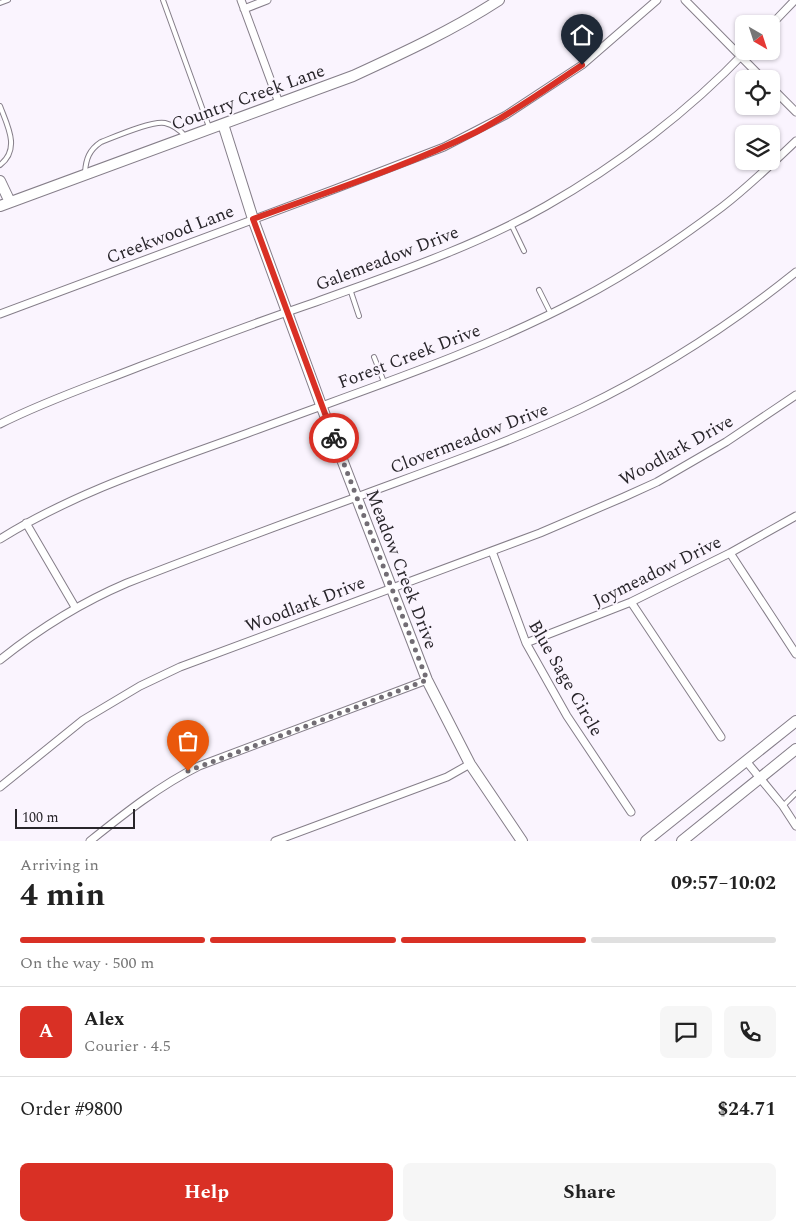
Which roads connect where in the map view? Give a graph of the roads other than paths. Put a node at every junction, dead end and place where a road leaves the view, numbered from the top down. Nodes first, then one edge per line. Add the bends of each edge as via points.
1 (8, 0) edge
2 (162, 0) edge
3 (241, 0) edge
4 (267, 0) edge
5 (499, 0) edge
6 (657, 0) edge
7 (685, 0) edge
8 (795, 0) edge
9 (0, 3) edge
10 (244, 9) junction
11 (780, 16) edge
12 (735, 46) edge
13 (738, 60) edge
14 (749, 60) edge
15 (756, 70) edge
16 (780, 96) edge
17 (279, 104) junction
18 (0, 106) edge
19 (796, 112) edge
20 (223, 124) junction
21 (210, 129) junction
22 (186, 137) junction
23 (796, 141) edge
24 (0, 164) edge
25 (85, 175) junction
26 (0, 181) edge
27 (5, 204) edge
28 (253, 219) junction
29 (511, 224) junction
30 (524, 251) dead end
31 (796, 272) edge
32 (350, 290) junction
33 (539, 290) dead end
34 (287, 312) junction
35 (0, 314) edge
36 (551, 314) junction
37 (359, 316) dead end
38 (374, 357) dead end
39 (384, 382) junction
40 (796, 394) edge
41 (321, 405) junction
42 (0, 424) edge
43 (356, 497) junction
44 (796, 516) edge
45 (26, 522) junction
46 (0, 539) edge
47 (492, 550) junction
48 (730, 553) junction
49 (391, 588) junction
50 (631, 602) junction
51 (75, 607) junction
52 (526, 643) junction
53 (796, 654) edge
54 (0, 660) edge
55 (427, 680) junction
56 (796, 721) edge
57 (721, 737) dead end
58 (796, 749) edge
59 (746, 761) junction
60 (470, 764) junction
61 (759, 778) junction
62 (0, 787) edge
63 (796, 793) edge
64 (782, 806) junction
65 (631, 812) dead end
66 (796, 826) edge
67 (90, 841) edge
68 (275, 841) edge
69 (522, 841) edge
70 (646, 841) edge
71 (682, 841) edge

1 - 9 lane
2 - 21 lane
3 - 10 street
4 - 10 street
5 - 17 street, Country Creek Lane via 407,52
6 - 28 street, Creekwood Lane via 582,65 484,127 435,151
7 - 12 street
8 - 11 street
10 - 17 street
13 - 29 street, Galemeadow Drive via 702,94 636,146 546,206
14 - 15 street
16 - 19 street
17 - 20 street, Country Creek Lane
18 - 24 lane via 12,146
20 - 21 street, Country Creek Lane
20 - 28 street, Meadow Creek Drive
21 - 22 street, Country Creek Lane
22 - 25 street, Country Creek Lane
22 - 25 lane via 164,122 101,142 89,153
23 - 36 street, Forest Creek Drive via 724,206 679,238 598,290
25 - 27 street, Country Creek Lane
26 - 27 street
28 - 34 street, Meadow Creek Drive
28 - 35 street, Creekwood Lane
29 - 30 lane
29 - 32 street, Galemeadow Drive
31 - 43 street, Clovermeadow Drive via 717,330 620,389 535,429
32 - 34 street, Galemeadow Drive
32 - 37 lane
33 - 36 lane
34 - 41 street, Meadow Creek Drive
34 - 42 street, Galemeadow Drive via 40,405
36 - 39 street, Forest Creek Drive
38 - 39 lane
39 - 41 street, Forest Creek Drive
40 - 47 street, Woodlark Drive via 726,442 657,482 540,533
41 - 43 street, Meadow Creek Drive
41 - 45 street, Forest Creek Drive via 102,487
43 - 49 street, Meadow Creek Drive
43 - 51 street, Clovermeadow Drive via 169,566
44 - 48 street, Joymeadow Drive
45 - 46 street, Forest Creek Drive
45 - 51 street
47 - 49 street, Woodlark Drive
47 - 52 street, Blue Sage Circle
48 - 50 street, Joymeadow Drive
48 - 53 street
49 - 55 street, Meadow Creek Drive
49 - 62 street, Woodlark Drive via 140,686 83,720
50 - 52 street, Joymeadow Drive
50 - 57 street
51 - 54 street, Clovermeadow Drive
52 - 65 street, Blue Sage Circle via 567,716
55 - 60 street, Meadow Creek Drive
55 - 67 street via 178,776 149,794
56 - 59 street
58 - 61 street
59 - 61 street
59 - 70 street
60 - 68 street via 447,777
60 - 69 street, Meadow Creek Drive
61 - 64 street
61 - 71 street
63 - 64 lane
64 - 66 street

